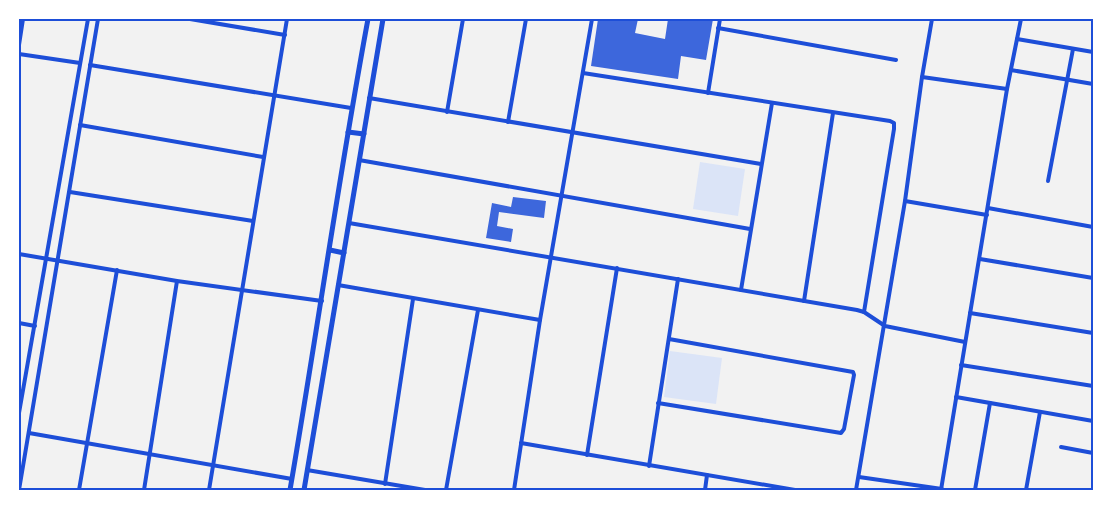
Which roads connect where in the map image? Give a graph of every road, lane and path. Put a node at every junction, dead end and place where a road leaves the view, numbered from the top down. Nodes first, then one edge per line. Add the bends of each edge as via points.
1 (23, 19) edge
2 (88, 19) edge
3 (98, 19) edge
4 (190, 19) edge
5 (287, 19) edge
6 (368, 19) edge
7 (383, 19) edge
8 (463, 19) edge
9 (526, 19) edge
10 (592, 19) edge
11 (720, 19) edge
12 (932, 19) edge
13 (1021, 19) edge
14 (718, 28) junction
15 (285, 35) junction
16 (1017, 39) junction
17 (19, 45) edge
18 (1073, 49) junction
19 (1093, 52) edge
20 (19, 54) edge
21 (896, 60) dead end
22 (80, 63) junction
23 (90, 65) junction
24 (1010, 70) junction
25 (583, 73) junction
26 (922, 77) junction
27 (1067, 79) junction
28 (1093, 84) edge
29 (1007, 89) junction
30 (708, 93) junction
31 (75, 96) junction
32 (85, 97) junction
33 (274, 97) junction
34 (370, 98) junction
35 (772, 103) junction
36 (352, 108) junction
37 (448, 112) junction
38 (833, 113) junction
39 (508, 122) junction
40 (80, 125) junction
41 (348, 132) junction
42 (572, 133) junction
43 (364, 134) junction
44 (263, 157) junction
45 (359, 160) junction
46 (761, 164) junction
47 (1048, 182) dead end
48 (70, 192) junction
49 (562, 194) junction
50 (905, 201) junction
51 (988, 208) junction
52 (987, 215) junction
53 (253, 221) junction
54 (349, 223) junction
55 (1093, 227) edge
56 (750, 228) junction
57 (330, 250) junction
58 (344, 253) junction
59 (19, 254) edge
60 (551, 256) junction
61 (47, 258) junction
62 (58, 260) junction
63 (980, 260) junction
64 (617, 268) junction
65 (117, 270) junction
66 (1093, 278) edge
67 (678, 279) junction
68 (177, 281) junction
69 (338, 285) junction
70 (741, 290) junction
71 (242, 291) junction
72 (414, 298) junction
73 (322, 301) junction
74 (804, 301) junction
75 (478, 310) junction
76 (864, 312) junction
77 (970, 313) junction
78 (540, 320) junction
79 (19, 323) edge
80 (35, 326) junction
81 (884, 326) junction
82 (1093, 333) edge
83 (669, 339) junction
84 (965, 342) junction
85 (29, 358) junction
86 (41, 360) junction
87 (961, 364) junction
88 (1093, 386) edge
89 (21, 389) edge
90 (956, 397) junction
91 (658, 403) junction
92 (990, 403) junction
93 (1040, 412) junction
94 (19, 413) edge
95 (1093, 420) edge
96 (29, 433) junction
97 (521, 443) junction
98 (87, 444) junction
99 (1061, 447) dead end
100 (150, 453) junction
101 (1093, 453) edge
102 (587, 455) junction
103 (212, 464) junction
104 (649, 466) junction
105 (307, 470) junction
106 (707, 475) junction
107 (858, 477) junction
108 (292, 479) junction
109 (385, 484) junction
110 (769, 488) edge
111 (19, 490) edge
112 (79, 490) edge
113 (144, 490) edge
114 (209, 490) edge
115 (290, 490) edge
116 (304, 490) edge
117 (426, 490) edge
118 (446, 490) edge
119 (514, 490) edge
120 (705, 490) edge
121 (795, 490) edge
122 (856, 490) edge
123 (941, 490) edge
124 (975, 490) edge
125 (1026, 490) edge

1 - 17 street
2 - 22 street
3 - 23 street
4 - 15 street
5 - 15 street
6 - 36 main road
7 - 34 main road
8 - 37 street
9 - 39 street
10 - 25 street
11 - 14 street
12 - 26 street
13 - 16 street
14 - 21 street
14 - 30 street
15 - 33 street
16 - 18 street
16 - 24 street
18 - 19 street
18 - 27 street
20 - 22 street
22 - 31 street
23 - 32 street
23 - 33 street
24 - 27 street
24 - 29 street
25 - 30 street
25 - 42 street
26 - 29 street
26 - 50 street
27 - 28 street
27 - 47 street
29 - 51 street
30 - 35 street
31 - 32 street
31 - 61 street
32 - 40 street
33 - 36 street
33 - 44 street
34 - 37 street
34 - 43 main road
35 - 38 street
35 - 46 street
36 - 41 main road
37 - 39 street
38 - 74 street
38 - 76 street via 894,123
39 - 42 street
40 - 44 street
40 - 48 street
41 - 43 main road
41 - 57 main road
42 - 46 street
42 - 49 street
43 - 45 main road
44 - 53 street
45 - 49 street
45 - 54 main road
46 - 56 street
48 - 53 street
48 - 62 street
49 - 56 street
49 - 60 street
50 - 52 street
50 - 81 street
51 - 52 street
51 - 55 street
52 - 63 street
53 - 71 street
54 - 58 main road
54 - 60 street
56 - 70 street
57 - 58 main road
57 - 73 main road
58 - 69 main road
59 - 61 street
60 - 64 street
60 - 78 street
61 - 62 street
61 - 80 street
62 - 65 street
62 - 86 street
63 - 66 street
63 - 77 street
64 - 67 street
64 - 102 street
65 - 68 street
65 - 98 street
67 - 70 street
67 - 83 street
68 - 71 street
68 - 100 street
69 - 72 street
69 - 105 main road
70 - 74 street
71 - 73 street
71 - 103 street
72 - 75 street
72 - 109 street
73 - 108 main road
74 - 76 street
75 - 78 street
75 - 118 street
76 - 81 street
77 - 82 street
77 - 84 street
78 - 97 street
79 - 80 street
80 - 85 street
81 - 84 street
81 - 107 street
83 - 91 street
83 - 91 street via 853,372 854,376 841,433
84 - 87 street
85 - 86 street
85 - 89 street
86 - 96 street
87 - 88 street
87 - 90 street
89 - 94 street
90 - 92 street
90 - 123 street
91 - 104 street
92 - 93 street
92 - 124 street
93 - 95 street
93 - 125 street
96 - 98 street
96 - 111 street
97 - 102 street
97 - 119 street
98 - 100 street
98 - 112 street
99 - 101 street
100 - 103 street
100 - 113 street
102 - 104 street
103 - 108 street
103 - 114 street
104 - 106 street
105 - 109 street
105 - 116 main road
106 - 110 street
106 - 120 street
107 - 122 street
107 - 123 street
108 - 115 main road
109 - 117 street
110 - 121 street

